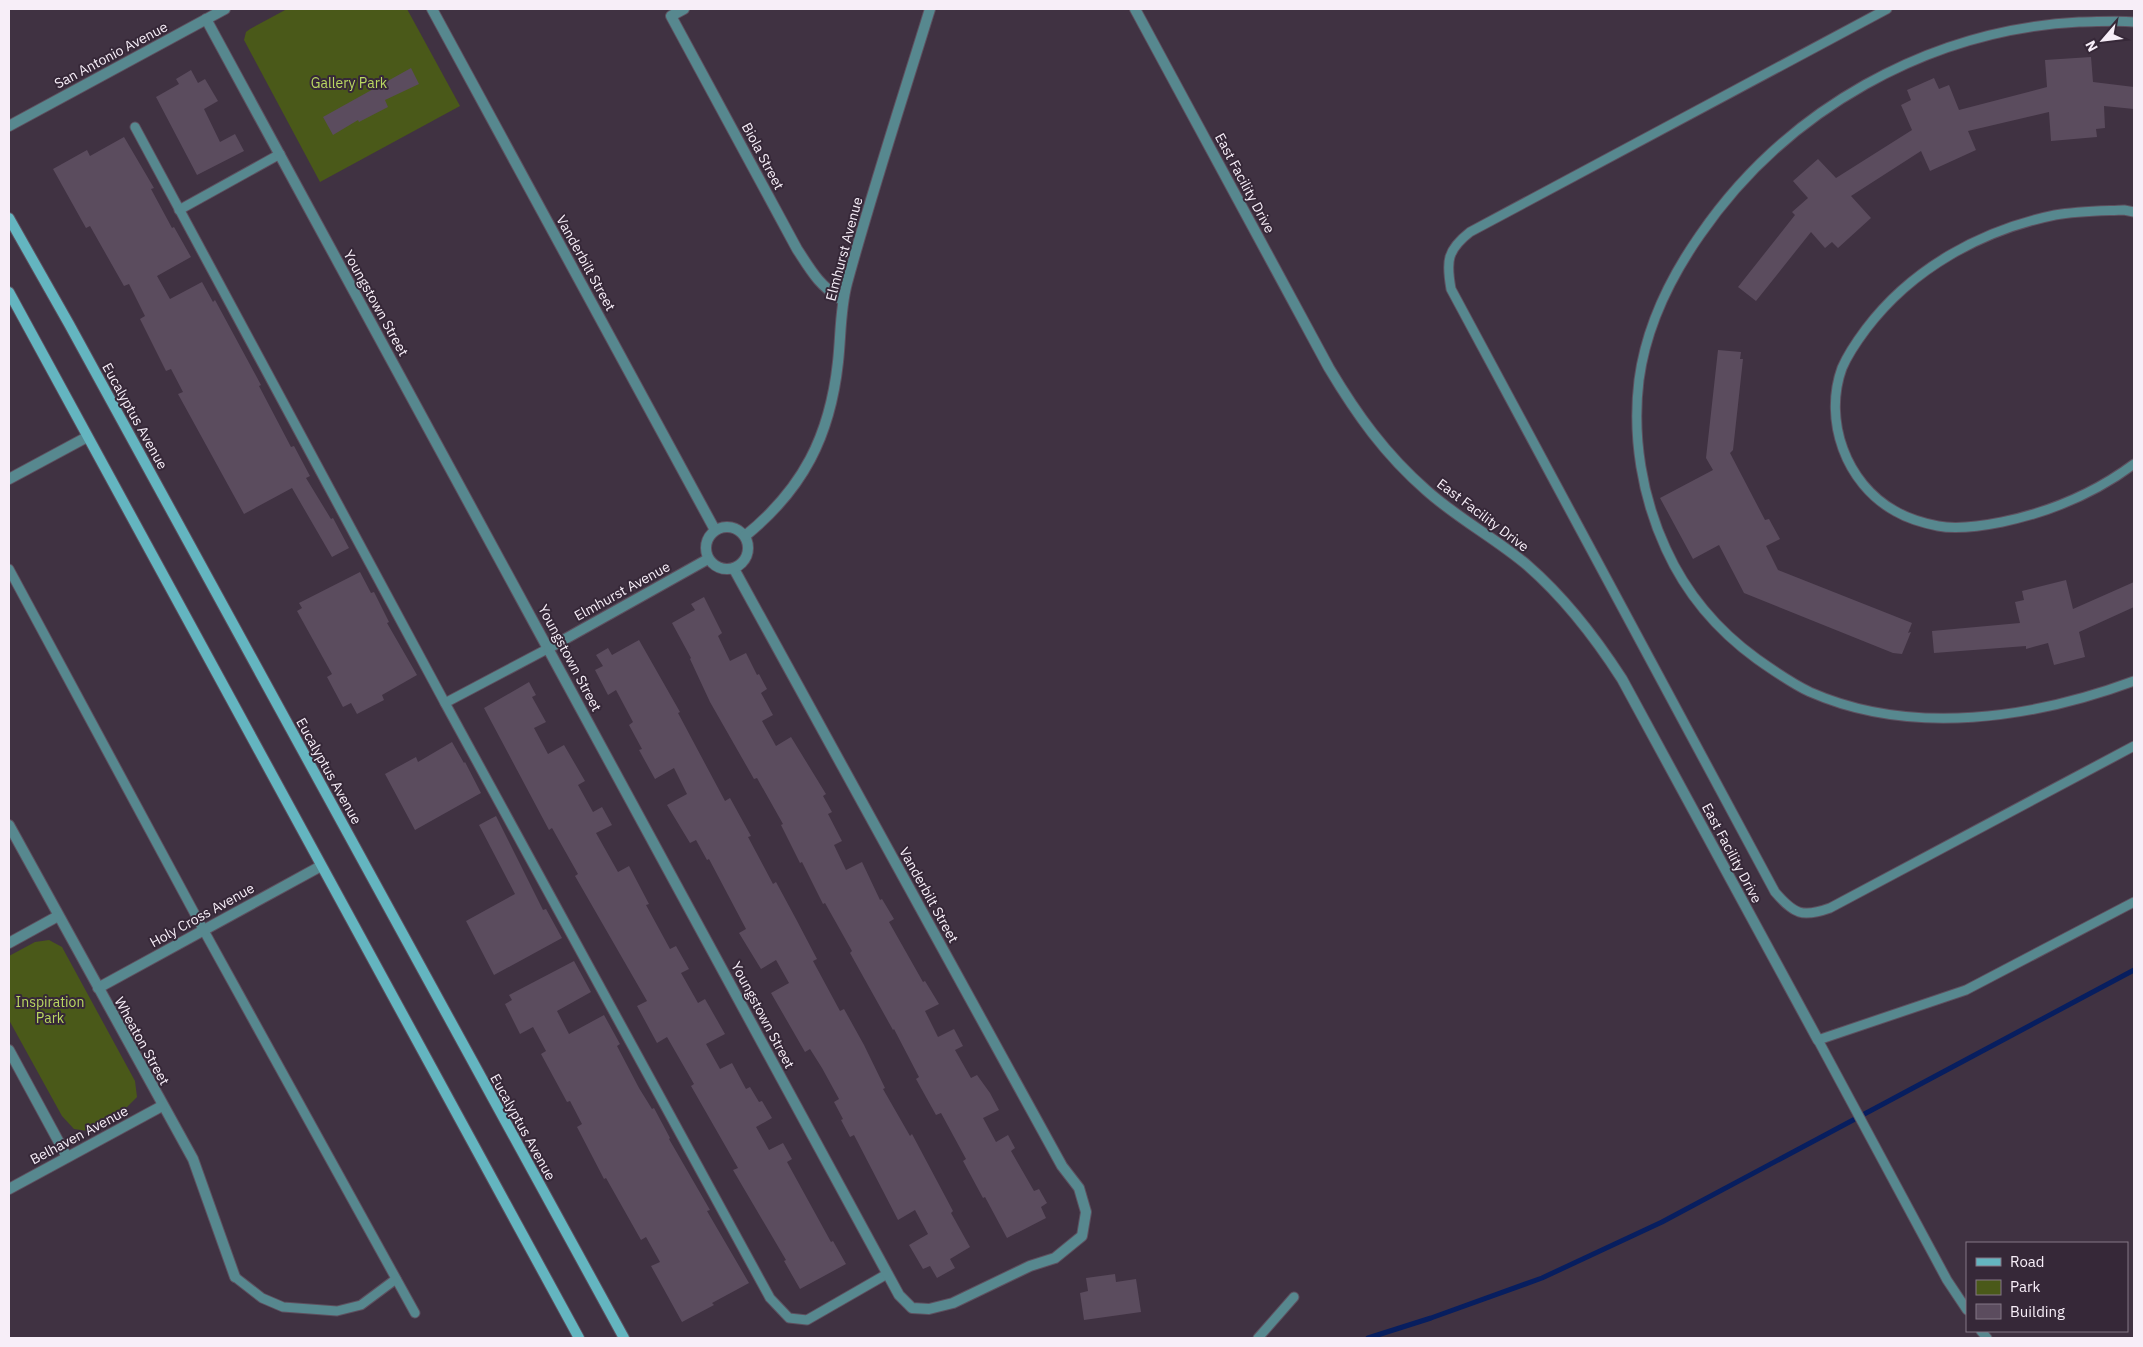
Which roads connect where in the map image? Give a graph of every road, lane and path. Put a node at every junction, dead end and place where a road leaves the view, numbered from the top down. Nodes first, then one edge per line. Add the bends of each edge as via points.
1 (225, 9) edge
2 (432, 9) edge
3 (684, 9) edge
4 (930, 9) edge
5 (1135, 9) edge
6 (1888, 9) edge
7 (206, 19) junction
8 (2134, 22) edge
9 (9, 126) edge
10 (135, 127) dead end
11 (280, 154) junction
12 (179, 210) junction
13 (2134, 212) edge
14 (9, 218) edge
15 (9, 292) edge
16 (842, 300) junction
17 (88, 436) junction
18 (2134, 464) edge
19 (9, 479) edge
20 (715, 530) junction
21 (745, 536) junction
22 (708, 559) junction
23 (9, 569) edge
24 (734, 569) junction
25 (549, 648) junction
26 (2134, 681) edge
27 (445, 703) junction
28 (2134, 746) edge
29 (9, 825) edge
30 (321, 866) junction
31 (2134, 902) edge
32 (58, 916) junction
33 (203, 929) junction
34 (9, 943) edge
35 (98, 988) junction
36 (1818, 1040) junction
37 (9, 1050) edge
38 (162, 1106) junction
39 (67, 1157) junction
40 (9, 1188) edge
41 (887, 1274) junction
42 (235, 1277) joint
43 (396, 1279) junction
44 (1294, 1297) dead end
45 (912, 1308) joint
46 (1966, 1308) edge
47 (415, 1313) dead end
48 (579, 1338) edge
49 (624, 1338) edge
50 (1258, 1338) edge

1 - 7 street, San Antonio Avenue
2 - 20 street, Vanderbilt Street
3 - 16 street, Biola Street via 671,16 797,248 825,289
4 - 16 street, Elmhurst Avenue
5 - 36 street, East Facility Drive via 1354,410 1389,454 1427,491 1527,565 1566,603 1596,639 1622,679
6 - 28 lane via 1470,232 1456,242 1450,254 1447,269 1451,289 1775,892 1788,908 1802,914 1830,908
7 - 9 street, San Antonio Avenue
7 - 11 street, Youngstown Street
8 - 26 lane via 2028,26 1946,47 1870,81 1817,115 1739,184 1675,273 1645,350 1636,418 1646,494 1662,542 1685,587 1728,636 1776,673 1809,691 1866,709 1946,718 2024,712 2081,699
10 - 12 lane
11 - 12 lane
11 - 25 street, Youngstown Street
12 - 27 lane
13 - 18 lane via 2057,215 2018,224 1961,249 1920,275 1874,318 1850,354 1837,387 1836,417 1839,438 1848,460 1869,490 1895,511 1939,526 1990,524 2053,508 2099,487
14 - 49 street, Eucalyptus Avenue
15 - 17 street
16 - 21 street, Elmhurst Avenue via 834,394 818,445 791,491
17 - 19 street
17 - 30 street
20 - 21 street via 730,527
20 - 22 street via 705,544
21 - 24 street via 746,557
22 - 24 street via 721,569
22 - 25 street, Elmhurst Avenue
23 - 33 lane
24 - 45 street, Vanderbilt Street via 1062,1166 1079,1188 1086,1212 1082,1236 1055,1258 1030,1266 953,1303 929,1309
25 - 27 lane
25 - 41 street, Youngstown Street
27 - 41 lane via 770,1298 789,1318 807,1320
29 - 32 street, Wheaton Street
30 - 33 street, Holy Cross Avenue
30 - 48 street
31 - 36 lane via 1966,990
32 - 34 street
32 - 35 street, Wheaton Street
33 - 35 street, Holy Cross Avenue
33 - 43 lane
35 - 38 street, Wheaton Street
36 - 46 lane via 1947,1280
37 - 39 street
38 - 39 street, Belhaven Avenue
38 - 42 street, Wheaton Street via 193,1159
39 - 40 street, Belhaven Avenue
41 - 45 street, Youngstown Street via 899,1295
42 - 43 lane via 262,1298 283,1307 338,1311 361,1305
43 - 47 lane
44 - 50 lane

